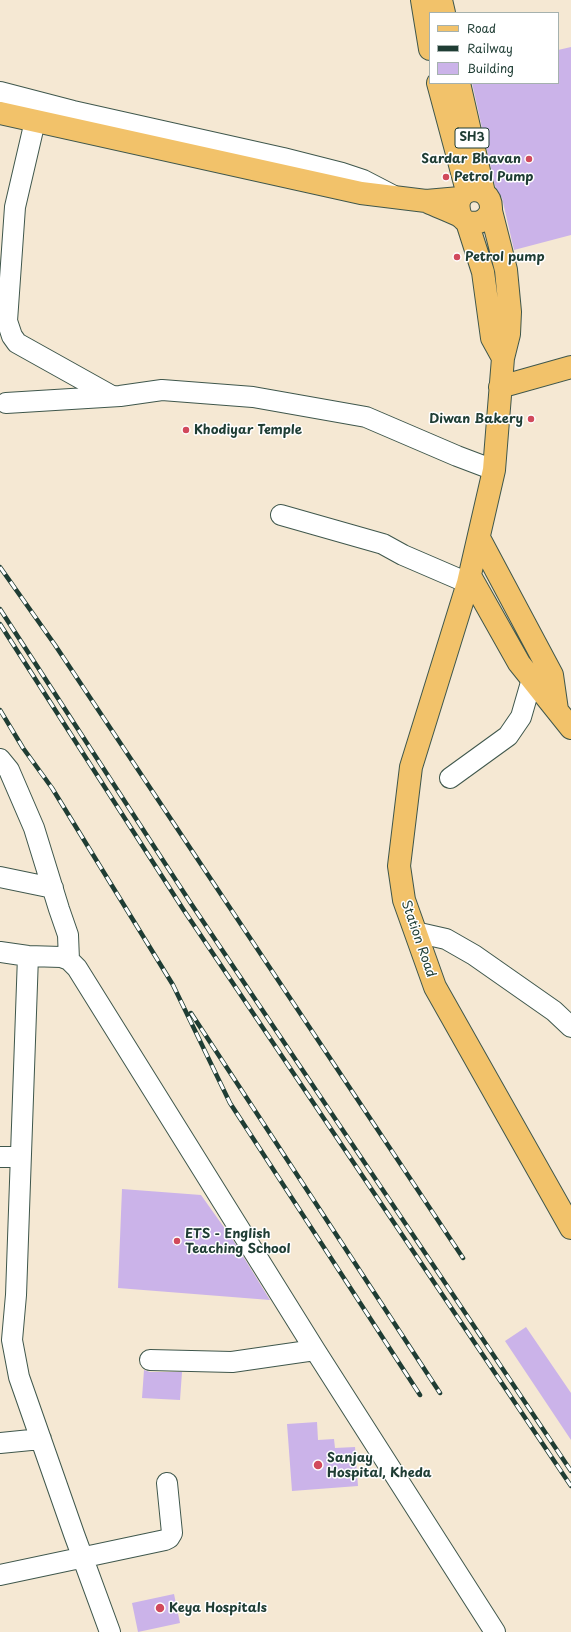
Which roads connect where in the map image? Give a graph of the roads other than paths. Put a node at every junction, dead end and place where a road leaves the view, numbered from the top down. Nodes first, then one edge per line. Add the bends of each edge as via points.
1 (422, 0) edge
2 (441, 0) edge
3 (444, 12) edge
4 (429, 43) edge
5 (438, 84) edge
6 (459, 84) edge
7 (0, 92) edge
8 (0, 113) edge
9 (35, 121) junction
10 (395, 197) junction
11 (472, 205) junction
12 (571, 367) edge
13 (500, 387) junction
14 (112, 396) junction
15 (6, 403) dead end
16 (494, 470) junction
17 (281, 515) dead end
18 (479, 538) junction
19 (469, 579) junction
20 (532, 679) junction
21 (557, 710) junction
22 (571, 728) edge
23 (0, 759) edge
24 (450, 778) dead end
25 (0, 878) edge
26 (53, 888) junction
27 (416, 932) junction
28 (0, 952) edge
29 (28, 956) junction
30 (69, 960) junction
31 (571, 1027) edge
32 (0, 1157) edge
33 (20, 1157) junction
34 (571, 1228) edge
35 (8, 1295) edge
36 (315, 1350) junction
37 (150, 1360) dead end
38 (41, 1439) junction
39 (0, 1443) edge
40 (167, 1483) dead end
41 (82, 1557) junction
42 (0, 1575) edge
43 (110, 1632) edge
44 (495, 1632) edge

1 - 4 main road
2 - 3 main road
5 - 11 main road, SH3
6 - 11 main road, SH3
7 - 10 street via 342,173 363,180
8 - 9 main road
9 - 10 main road via 361,193
9 - 14 street via 15,206 7,322 17,343
10 - 11 main road
11 - 13 main road, Station Road via 506,270 510,312 509,334 502,358
12 - 13 main road
13 - 16 main road, Station Road
14 - 15 street
14 - 16 street via 162,390 253,397 366,418
16 - 18 main road, Station Road
17 - 19 street via 383,544 403,555
18 - 19 main road, Station Road
18 - 21 main road via 552,675
19 - 20 main road
19 - 27 main road, Station Road via 411,767 399,866 404,900
20 - 21 main road
20 - 24 street via 522,717 508,736
21 - 22 main road
23 - 26 street via 9,770 34,828
25 - 26 street
26 - 30 street via 68,935
27 - 31 street via 446,939 474,955 554,1011
27 - 34 main road, Station Road via 435,987
28 - 29 street
29 - 30 street via 61,957
29 - 33 street
30 - 36 street via 77,968
32 - 33 street
33 - 35 street
35 - 38 street via 12,1340 19,1377
36 - 37 street via 232,1362
36 - 44 street
38 - 39 street
38 - 41 street
40 - 41 street via 172,1533 169,1538
41 - 42 street
41 - 43 street

